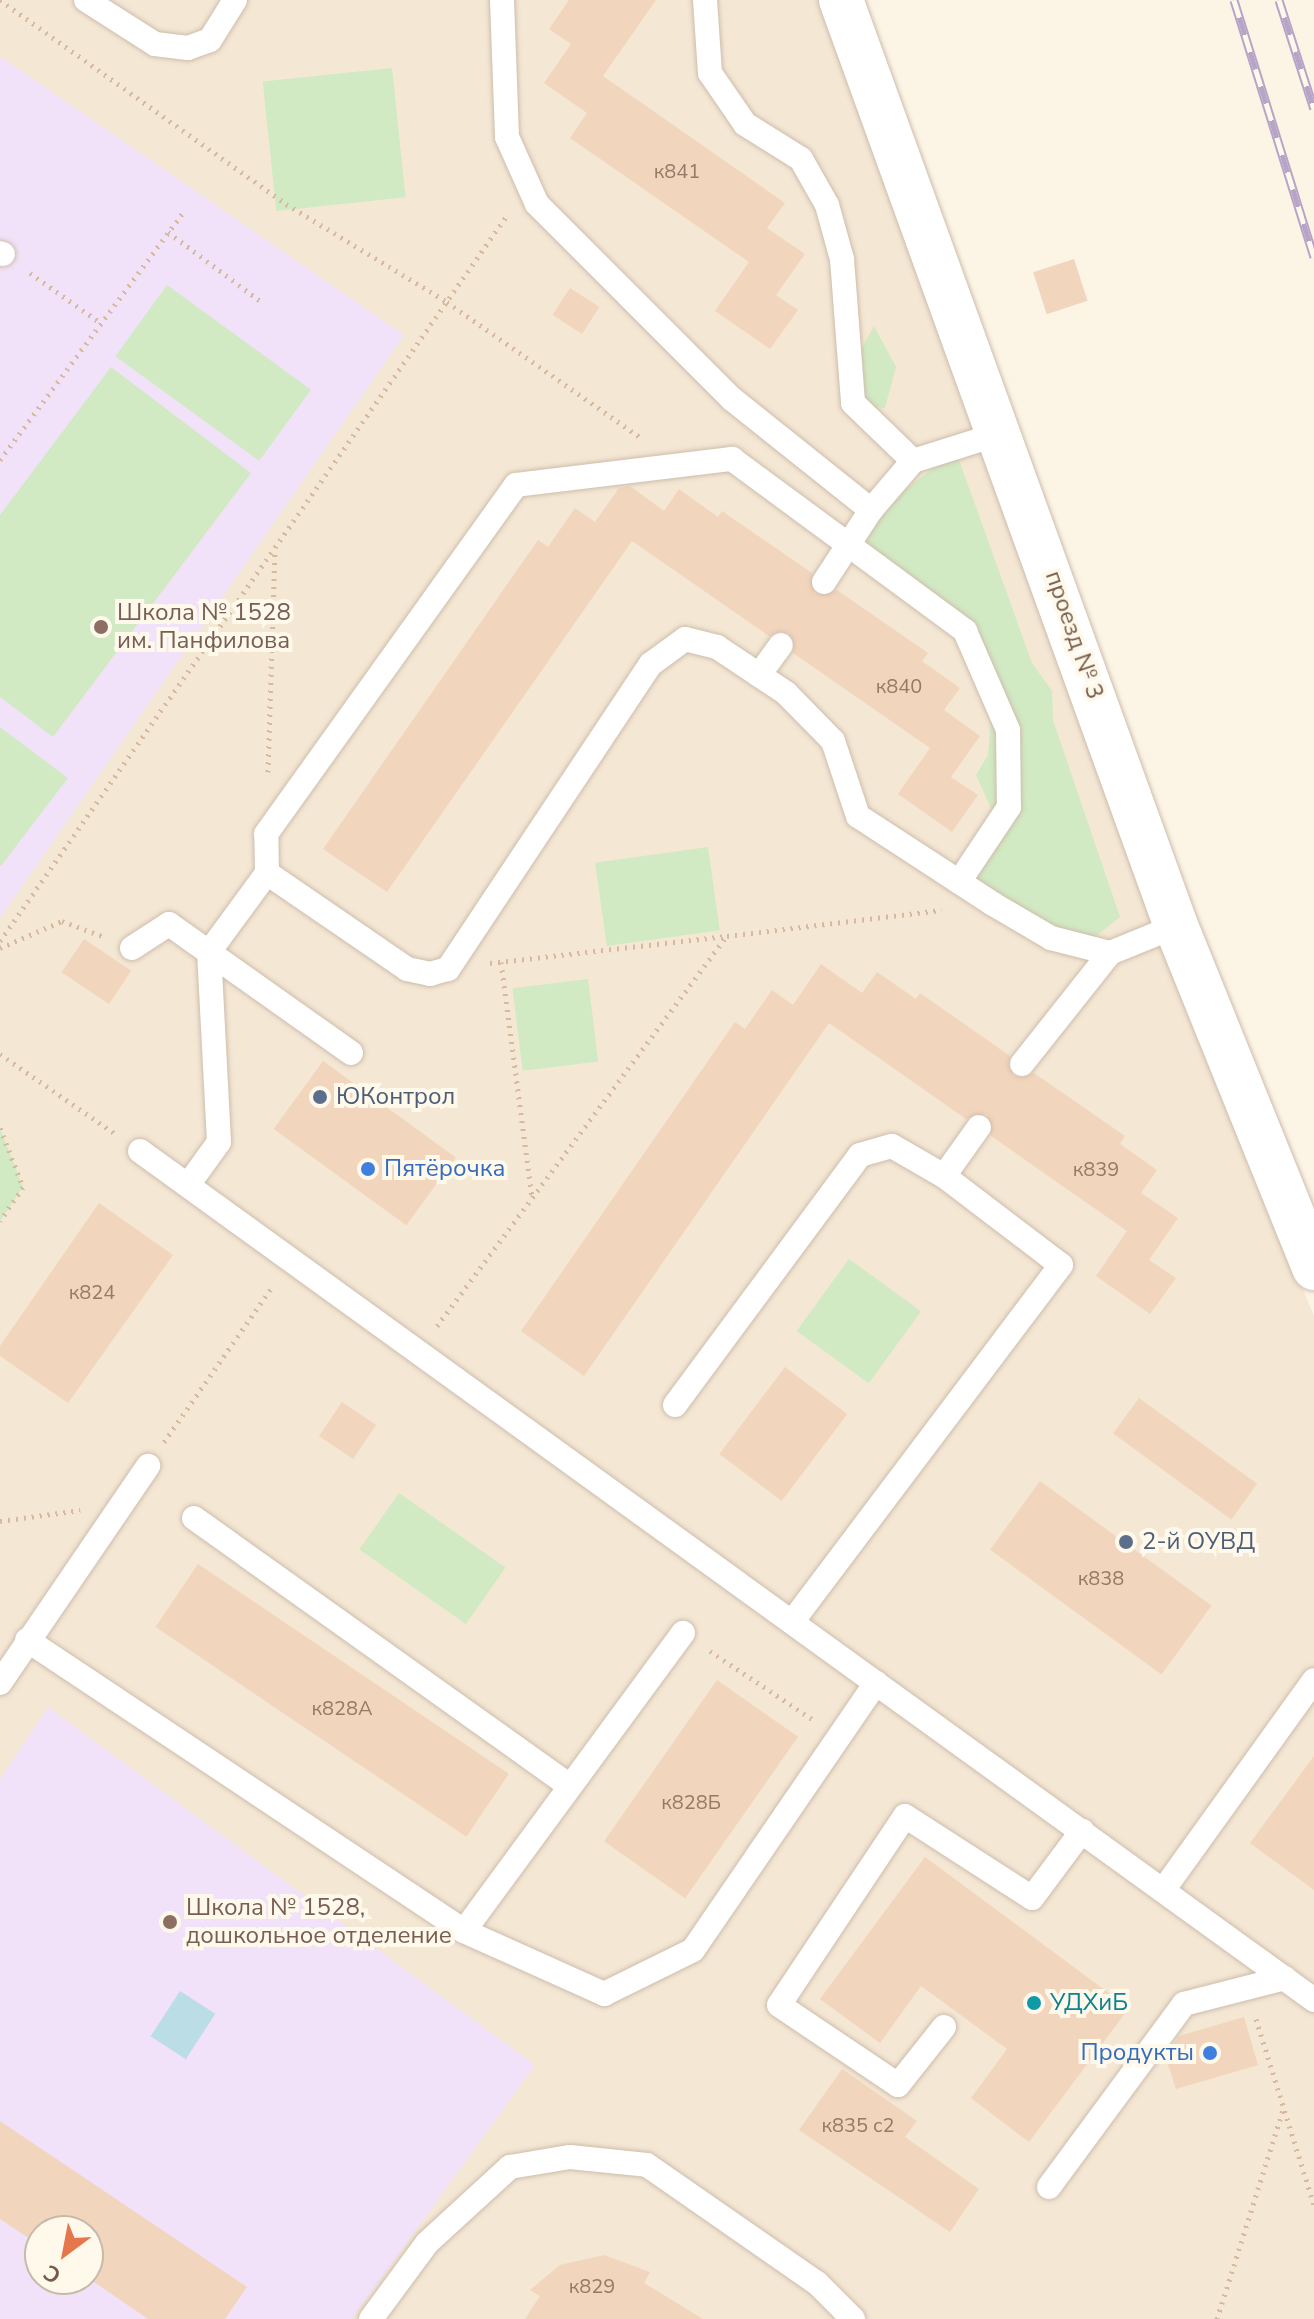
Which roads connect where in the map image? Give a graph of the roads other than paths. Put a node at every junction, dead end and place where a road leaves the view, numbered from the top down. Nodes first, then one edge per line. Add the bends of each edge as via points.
1 (86, 0) edge
2 (235, 0) edge
3 (502, 0) edge
4 (705, 0) edge
5 (841, 0) edge
6 (1002, 433) junction
7 (913, 461) junction
8 (871, 510) junction
9 (848, 545) junction
10 (824, 582) dead end
11 (781, 645) dead end
12 (759, 675) junction
13 (267, 873) junction
14 (959, 882) junction
15 (1176, 926) junction
16 (132, 948) road end
17 (209, 952) junction
18 (1110, 953) junction
19 (351, 1053) dead end
20 (1022, 1064) dead end
21 (979, 1127) dead end
22 (140, 1151) road end
23 (944, 1176) junction
24 (188, 1185) junction
25 (1314, 1268) edge
26 (675, 1405) dead end
27 (148, 1466) road end
28 (194, 1518) dead end
29 (792, 1622) junction
30 (683, 1633) road end
31 (27, 1640) junction
32 (1314, 1680) edge
33 (0, 1683) edge
34 (876, 1683) junction
35 (569, 1785) junction
36 (1082, 1831) junction
37 (1164, 1889) junction
38 (464, 1931) junction
39 (1285, 1978) junction
40 (1314, 2000) edge
41 (944, 2027) dead end
42 (1049, 2187) dead end
43 (371, 2319) edge
44 (853, 2319) edge

1 - 2 lane via 155,44 188,48 210,40
3 - 8 lane via 507,137 537,204 732,399
4 - 7 lane via 710,73 745,124 801,159 827,205 842,259 853,403
5 - 6 street, проезд № 3
6 - 7 lane
6 - 15 street, проезд № 3
7 - 8 lane
8 - 9 lane
9 - 10 lane
9 - 13 lane via 732,459 516,485 266,834
9 - 14 lane via 965,631 1008,730 1009,807
11 - 12 lane
12 - 13 lane via 717,647 685,639 651,664 448,969 430,974 407,969
12 - 14 lane via 833,741 858,816
13 - 17 lane
14 - 18 lane via 1051,938
15 - 18 lane
15 - 25 street, проезд № 3
16 - 17 lane via 169,924
17 - 19 lane
17 - 24 lane via 219,1142
18 - 20 lane
21 - 23 lane
22 - 24 lane
23 - 26 lane via 892,1146 860,1155
23 - 29 lane via 1061,1265
24 - 29 lane
27 - 31 lane
28 - 35 lane
29 - 34 lane
30 - 35 lane
31 - 33 lane
31 - 38 lane
32 - 37 lane
34 - 36 lane
34 - 38 lane via 693,1950 604,1994
35 - 38 lane
36 - 37 lane
36 - 41 lane via 1032,1898 905,1816 779,2005 898,2085
37 - 39 lane
39 - 40 lane
39 - 42 lane via 1184,2004
43 - 44 lane via 427,2243 510,2167 570,2157 647,2165 817,2283

